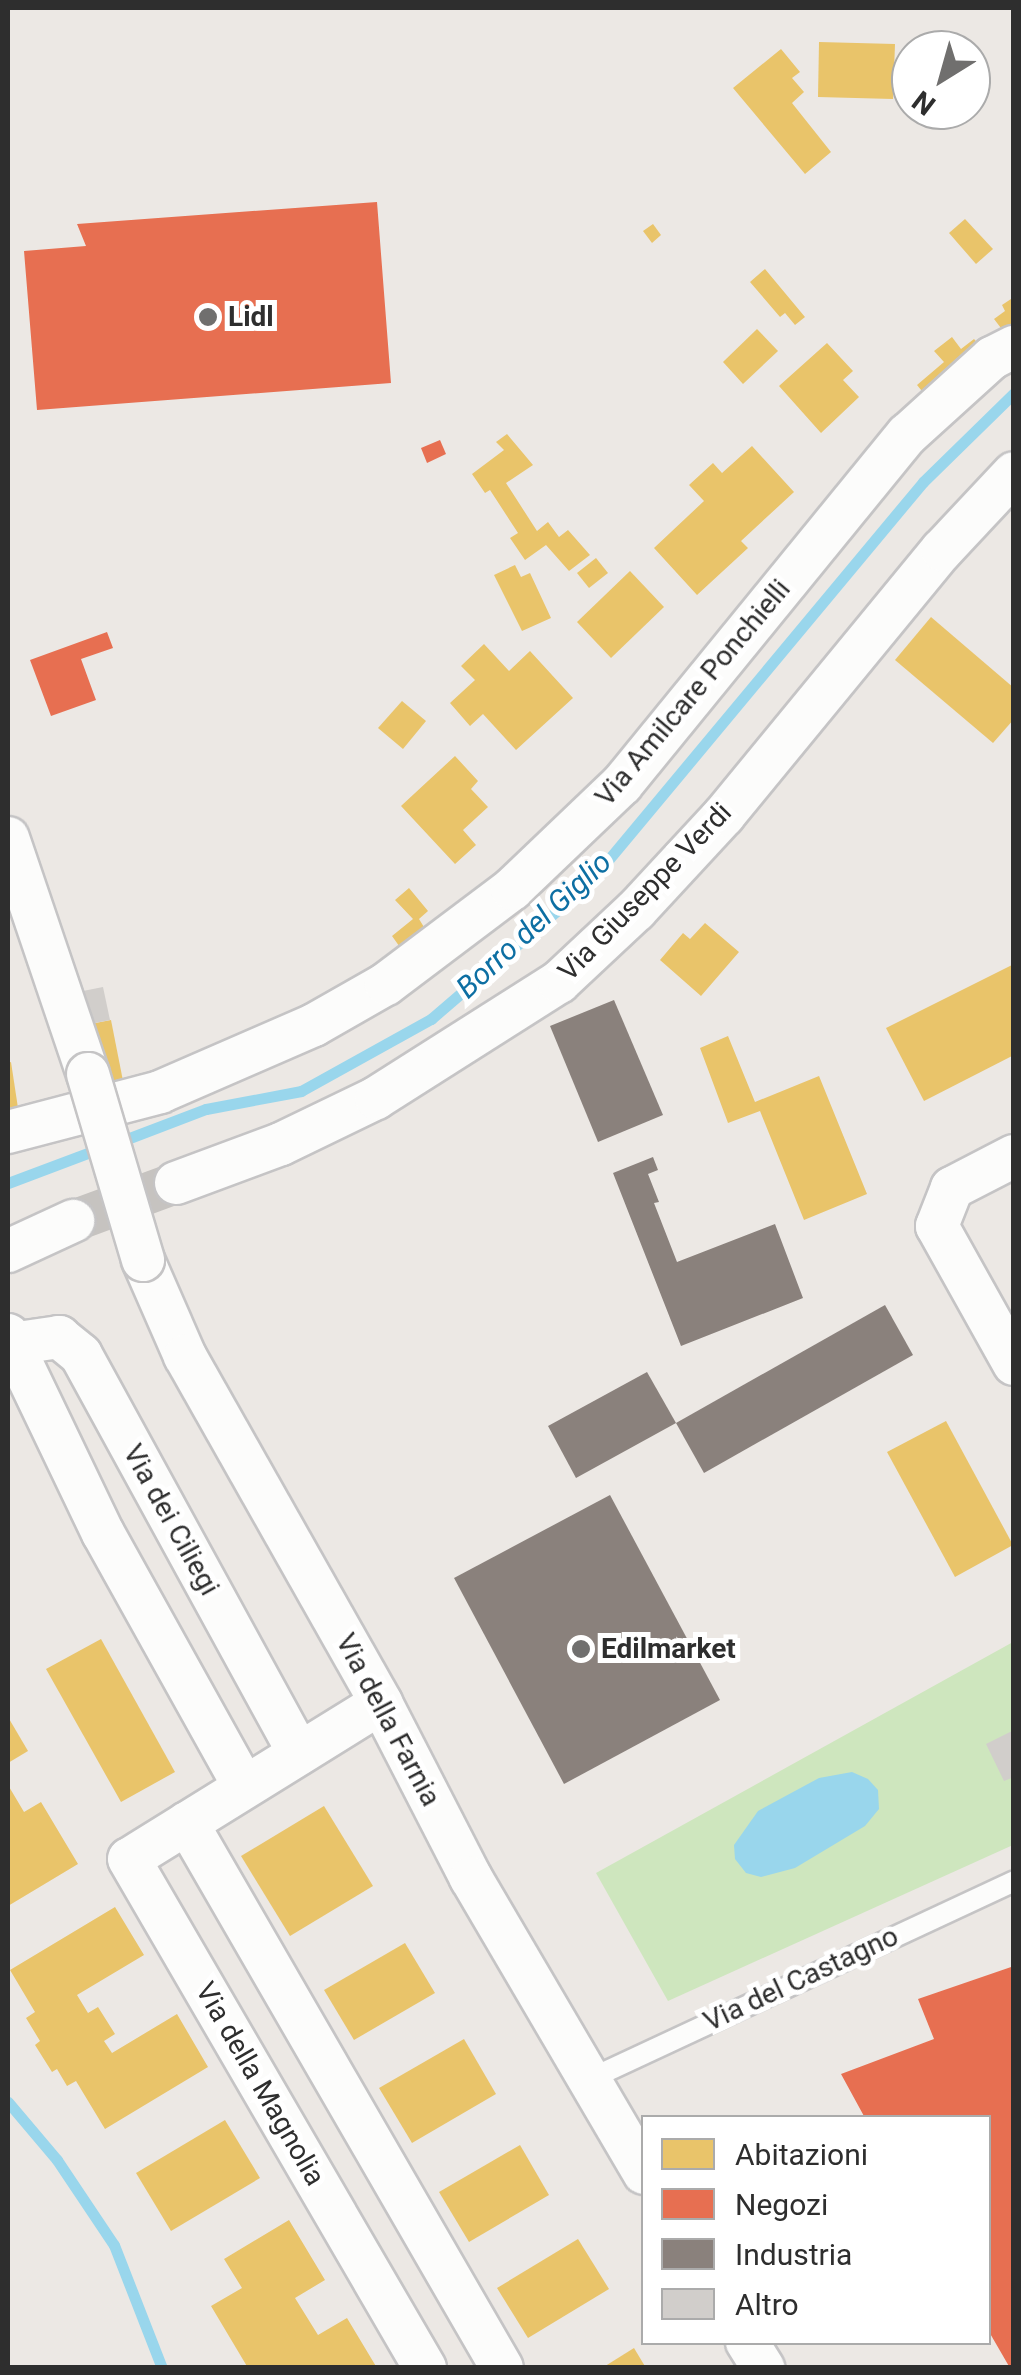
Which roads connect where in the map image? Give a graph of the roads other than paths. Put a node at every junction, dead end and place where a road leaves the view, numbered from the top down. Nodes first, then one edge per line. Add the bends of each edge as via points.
1 (1014, 347) edge
2 (1014, 473) edge
3 (8, 838) edge
4 (8, 1132) edge
5 (1014, 1156) edge
6 (176, 1184) tunnel mouth
7 (73, 1221) tunnel mouth
8 (8, 1251) edge
9 (9, 1340) edge
10 (1014, 1364) edge
11 (381, 1703) junction
12 (299, 1752) junction
13 (244, 1785) junction
14 (187, 1824) junction
15 (1014, 1881) edge
16 (590, 2079) junction
17 (641, 2168) edge
18 (426, 2368) edge
19 (502, 2368) edge

1 - 4 street, Via Amilcare Ponchielli via 992,358 907,435 622,784 512,889 386,984 314,1025 160,1092
2 - 6 street, Via Giuseppe Verdi via 724,814 559,982 376,1098
3 - 11 street, Via della Farnia, bridge via 144,1260 186,1356
5 - 10 street via 952,1188 937,1226
7 - 8 street
9 - 12 street, Via dei Ciliegi via 59,1337 81,1355
9 - 13 street, Via dei Ciliegi via 103,1532
11 - 12 street, Via della Magnolia
11 - 16 street, Via della Farnia via 471,1878
12 - 13 street, Via della Magnolia
13 - 14 street, Via della Magnolia
14 - 18 street, Via della Magnolia via 130,1859
14 - 19 street
15 - 16 lane, Via del Castagno
16 - 17 street, Via della Farnia

